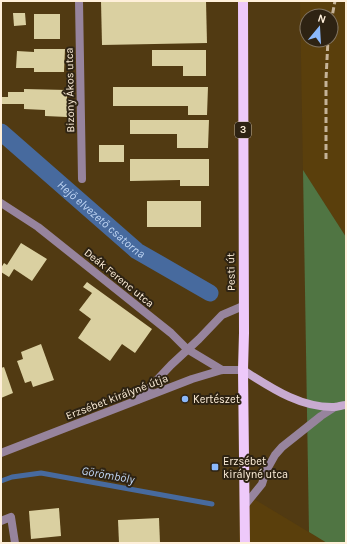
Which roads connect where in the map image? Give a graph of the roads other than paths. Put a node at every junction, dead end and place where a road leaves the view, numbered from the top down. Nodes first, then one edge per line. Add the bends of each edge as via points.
1 (79, 1) edge
2 (243, 1) edge
3 (82, 179) dead end
4 (1, 203) edge
5 (243, 306) junction
6 (187, 349) junction
7 (222, 370) junction
8 (243, 370) junction
9 (136, 401) junction
10 (346, 404) edge
11 (335, 407) junction
12 (1, 453) edge
13 (245, 505) junction
14 (1, 521) edge
15 (15, 543) edge
16 (246, 543) edge

1 - 3 street, Bizony Ákos utca
2 - 5 main road, Pesti út / 3
4 - 6 street, Deák Ferenc utca via 38,227 171,333
5 - 6 street via 222,315
5 - 8 main road, Pesti út / 3
6 - 7 street, Deák Ferenc utca
6 - 9 street
7 - 8 street, Erzsébet királyné útja
7 - 9 street, Erzsébet királyné útja
8 - 11 street via 302,402
8 - 13 main road, Pesti út / 3
9 - 12 street, Erzsébet királyné útja
10 - 11 street
11 - 13 street via 278,451 266,471 262,484
13 - 16 main road, Pesti út / 3
14 - 15 street via 11,517

